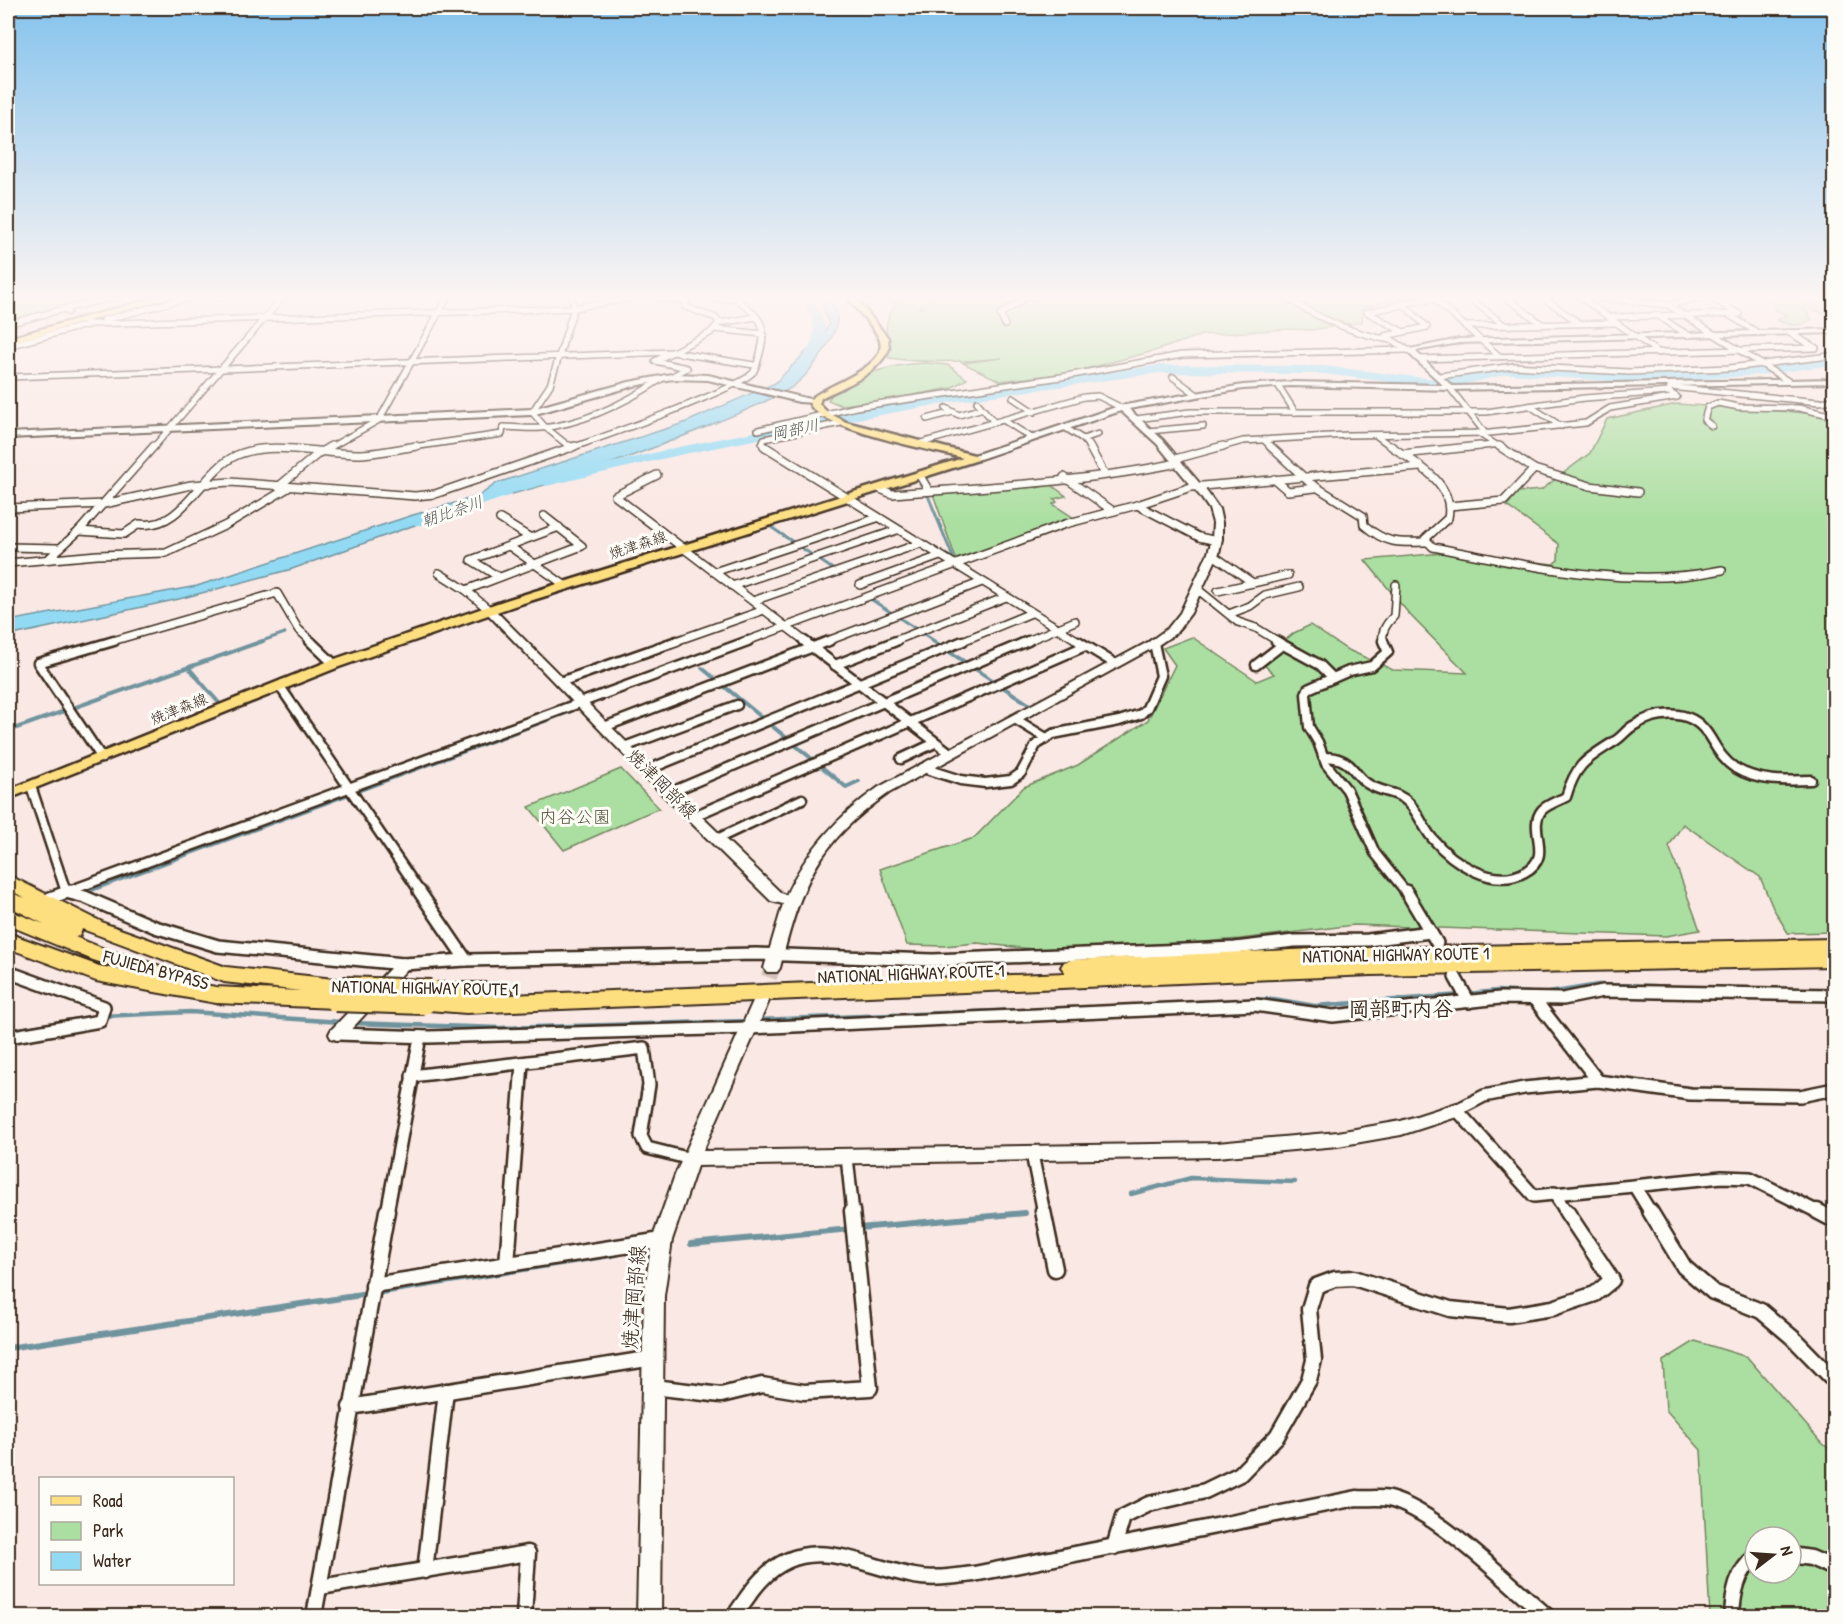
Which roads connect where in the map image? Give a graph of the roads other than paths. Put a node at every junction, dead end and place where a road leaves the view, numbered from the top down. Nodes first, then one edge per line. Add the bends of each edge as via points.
1 (136, 372) edge
2 (218, 372) edge
3 (407, 372) edge
4 (554, 372) edge
5 (679, 372) edge
6 (754, 372) edge
7 (864, 372) edge
8 (1090, 372) edge
9 (1434, 372) edge
10 (1471, 372) edge
11 (1775, 372) edge
12 (8, 376) edge
13 (1439, 376) junction
14 (1173, 377) dead end
15 (667, 378) junction
16 (1788, 381) junction
17 (1834, 381) edge
18 (1657, 382) junction
19 (738, 384) junction
20 (1278, 384) junction
21 (1449, 387) junction
22 (1670, 389) junction
23 (1708, 390) junction
24 (1736, 393) junction
25 (1196, 394) junction
26 (1013, 398) dead end
27 (1793, 399) junction
28 (1834, 400) edge
29 (814, 401) junction
30 (1718, 403) junction
31 (1530, 406) junction
32 (1739, 407) junction
33 (946, 408) dead end
34 (1122, 408) junction
35 (1799, 408) junction
36 (532, 412) junction
37 (953, 412) junction
38 (1034, 412) junction
39 (1295, 412) junction
40 (1469, 413) junction
41 (825, 415) junction
42 (1834, 416) edge
43 (927, 419) dead end
44 (1136, 419) junction
45 (380, 420) junction
46 (1003, 420) junction
47 (840, 422) junction
48 (994, 422) junction
49 (1203, 426) dead end
50 (1562, 426) junction
51 (1712, 426) dead end
52 (545, 427) junction
53 (1064, 427) junction
54 (168, 430) junction
55 (758, 430) dead end
56 (1148, 430) junction
57 (1482, 433) junction
58 (1098, 434) dead end
59 (8, 436) edge
60 (1377, 436) junction
61 (1032, 438) junction
62 (1083, 439) junction
63 (1264, 440) junction
64 (921, 443) junction
65 (1493, 445) junction
66 (571, 448) junction
67 (319, 453) junction
68 (1402, 454) junction
69 (974, 458) junction
70 (1177, 461) junction
71 (1420, 467) junction
72 (1534, 469) junction
73 (1103, 472) junction
74 (657, 475) dead end
75 (920, 476) junction
76 (1302, 476) junction
77 (1064, 477) junction
78 (1274, 479) junction
79 (201, 484) junction
80 (1196, 486) junction
81 (278, 487) junction
82 (290, 488) junction
83 (1315, 488) junction
84 (880, 489) junction
85 (929, 491) junction
86 (1638, 492) dead end
87 (846, 498) junction
88 (104, 504) junction
89 (1137, 505) junction
90 (1449, 506) junction
91 (8, 508) edge
92 (1113, 511) junction
93 (544, 516) dead end
94 (878, 518) junction
95 (500, 519) dead end
96 (559, 527) junction
97 (897, 530) junction
98 (79, 531) junction
99 (529, 537) junction
100 (1217, 541) junction
101 (1426, 542) junction
102 (919, 544) junction
103 (509, 546) junction
104 (8, 547) edge
105 (58, 548) junction
106 (681, 549) junction
107 (1213, 555) junction
108 (940, 556) junction
109 (48, 559) junction
110 (8, 563) edge
111 (537, 563) junction
112 (954, 565) junction
113 (1722, 570) dead end
114 (714, 572) junction
115 (439, 573) dead end
116 (1288, 575) dead end
117 (499, 577) junction
118 (982, 582) junction
119 (1252, 583) junction
120 (860, 585) dead end
121 (1396, 585) dead end
122 (566, 586) junction
123 (732, 586) junction
124 (1299, 587) dead end
125 (1196, 588) junction
126 (466, 590) junction
127 (1218, 591) dead end
128 (1006, 597) junction
129 (753, 601) junction
130 (489, 610) junction
131 (764, 610) junction
132 (1031, 613) junction
133 (1229, 614) junction
134 (1075, 621) dead end
135 (786, 627) junction
136 (1057, 629) junction
137 (1154, 643) junction
138 (1282, 645) junction
139 (810, 646) junction
140 (1085, 646) junction
141 (1114, 663) junction
142 (334, 664) junction
143 (1256, 664) dead end
144 (835, 665) junction
145 (1333, 678) junction
146 (560, 682) junction
147 (858, 683) junction
148 (283, 684) junction
149 (882, 702) junction
150 (582, 704) junction
151 (737, 705) dead end
152 (1015, 719) junction
153 (909, 722) junction
154 (603, 727) junction
155 (1046, 738) junction
156 (935, 743) junction
157 (624, 747) junction
158 (950, 753) junction
159 (1323, 757) junction
160 (102, 758) junction
161 (901, 759) dead end
162 (923, 768) junction
163 (647, 770) junction
164 (1811, 780) dead end
165 (31, 786) junction
166 (351, 788) junction
167 (669, 792) junction
168 (8, 795) edge
169 (802, 799) dead end
170 (694, 816) junction
171 (717, 839) junction
172 (8, 881) edge
173 (66, 892) junction
174 (8, 898) edge
175 (50, 898) dead end
176 (791, 901) junction
177 (8, 917) edge
178 (1430, 932) junction
179 (8, 940) edge
180 (1437, 943) dead end
181 (1834, 946) edge
182 (1834, 959) edge
183 (466, 960) junction
184 (774, 961) junction
185 (403, 964) junction
186 (8, 972) edge
187 (224, 974) junction
188 (1455, 976) dead end
189 (339, 994) junction
190 (1834, 995) edge
191 (428, 997) junction
192 (311, 999) junction
193 (1535, 1000) junction
194 (760, 1001) tunnel mouth
195 (1469, 1002) junction
196 (747, 1028) junction
197 (337, 1034) joint
198 (8, 1037) edge
199 (420, 1037) junction
200 (522, 1063) junction
201 (412, 1076) junction
202 (1598, 1080) junction
203 (1834, 1089) edge
204 (1457, 1110) junction
205 (1032, 1154) junction
206 (847, 1157) junction
207 (691, 1159) junction
208 (1635, 1187) junction
209 (1554, 1193) junction
210 (1834, 1220) edge
211 (662, 1240) junction
212 (507, 1264) junction
213 (1055, 1269) dead end
214 (373, 1285) junction
215 (653, 1358) junction
216 (1834, 1380) edge
217 (652, 1387) junction
218 (446, 1391) junction
219 (350, 1407) junction
220 (1114, 1547) junction
221 (1803, 1557) edge
222 (1834, 1568) edge
223 (425, 1571) junction
224 (1743, 1572) edge
225 (320, 1587) junction
226 (314, 1617) edge
227 (524, 1617) edge
228 (649, 1617) edge
229 (734, 1617) edge
230 (1547, 1617) edge
231 (1732, 1617) edge

1 - 12 street
2 - 54 street
3 - 45 street
4 - 36 street
5 - 15 street
6 - 19 street
7 - 29 main road
8 - 41 street
9 - 13 street
10 - 13 street
11 - 16 street
13 - 21 street
14 - 25 street
15 - 19 street via 708,377
15 - 36 street
15 - 52 street via 593,415
16 - 17 street
16 - 18 street
18 - 21 street
18 - 22 street
19 - 29 street
19 - 66 street
20 - 21 street
20 - 25 street
20 - 39 street
21 - 40 street
22 - 23 street
22 - 31 street
22 - 50 street via 1677,397 1610,408 1586,423
23 - 24 street
23 - 30 street
24 - 27 street
24 - 32 street
25 - 34 street
26 - 38 street
27 - 28 street
27 - 35 street
29 - 41 main road
30 - 32 street
30 - 51 street via 1708,407 1704,420
31 - 40 street
31 - 50 street
32 - 35 street
33 - 37 street
34 - 38 street via 1093,396
34 - 44 street
34 - 53 street
35 - 42 street
36 - 45 street
36 - 52 street
37 - 43 street
37 - 48 street via 959,415 979,405
38 - 46 street
39 - 40 street
39 - 44 street via 1190,412
40 - 57 street
41 - 47 main road
41 - 55 street
44 - 56 street
45 - 54 street
45 - 67 street
46 - 48 street
46 - 61 street
47 - 64 main road
47 - 87 street via 764,440 762,444
48 - 64 street
49 - 56 street
50 - 57 street
52 - 66 street
52 - 67 street via 503,427 502,434 362,454
53 - 61 street
53 - 62 street
54 - 59 street
54 - 88 street
56 - 70 street
57 - 60 street
57 - 65 street
58 - 62 street
60 - 63 street
60 - 68 street
61 - 69 street
62 - 73 street
63 - 70 street via 1234,442
63 - 76 street
64 - 69 main road
65 - 68 street
65 - 72 street
66 - 82 street via 423,496
67 - 79 street via 267,449 237,455
67 - 81 street
68 - 71 street
69 - 75 main road, 焼津森線
70 - 73 street via 1148,469
70 - 80 street
71 - 76 street
71 - 90 street via 1437,481
72 - 86 street via 1590,486
72 - 90 street via 1504,501
73 - 77 street
74 - 106 street via 615,496
75 - 84 main road, 焼津森線
75 - 85 street
76 - 78 street
76 - 83 street
77 - 85 street
77 - 92 street
78 - 80 street
78 - 83 street via 1288,491
79 - 81 street via 250,482
79 - 88 street
79 - 98 street via 185,506 152,526 139,524 124,534
80 - 89 street via 1180,488
80 - 100 street via 1216,515
81 - 82 street
82 - 109 street via 172,551
83 - 101 street via 1364,516 1364,525 1379,539
84 - 85 street via 889,494
84 - 87 main road, 焼津森線
87 - 94 street
87 - 106 main road, 焼津森線
88 - 91 street
88 - 98 street
89 - 92 street
89 - 100 street via 1199,537
90 - 101 street via 1448,518
92 - 112 street via 1053,528
93 - 96 street
94 - 97 street
94 - 114 street
95 - 99 street
96 - 99 street
96 - 111 street via 582,546
97 - 102 street
97 - 123 street
98 - 105 street
99 - 103 street
100 - 107 street
101 - 113 street via 1443,550 1575,573 1635,578
102 - 108 street
102 - 129 street
103 - 111 street
103 - 117 street via 471,560
104 - 105 street
105 - 109 street
106 - 114 street
106 - 122 main road, 焼津森線
107 - 119 street
107 - 125 street
108 - 112 street
108 - 120 street
109 - 110 street
111 - 117 street
111 - 122 street
112 - 118 street
112 - 135 street
114 - 123 street
115 - 126 street
116 - 119 street
117 - 126 street
118 - 128 street
118 - 139 street
119 - 127 street
121 - 145 street via 1394,616 1385,625 1382,638 1388,652 1372,666
122 - 130 main road, 焼津森線
123 - 129 street
124 - 133 street via 1264,595
125 - 133 street
125 - 137 street via 1184,620
126 - 130 street
128 - 132 street
128 - 144 street
129 - 131 street
130 - 142 main road, 焼津森線
130 - 146 street, 焼津岡部線
131 - 135 street
131 - 146 street
132 - 136 street
132 - 147 street
133 - 138 street
134 - 136 street
135 - 139 street
135 - 150 street
136 - 140 street
136 - 149 street
137 - 141 street
137 - 155 street via 1161,676 1148,708 1132,717
138 - 143 street
138 - 145 street via 1320,665
139 - 144 street
139 - 154 street
140 - 141 street
140 - 153 street
141 - 152 street
142 - 148 main road, 焼津森線
142 - 160 street via 298,629 278,593 38,663
144 - 147 street
145 - 159 street via 1308,689 1306,694 1309,727
146 - 150 street, 焼津岡部線
147 - 149 street
147 - 163 street
148 - 160 main road, 焼津森線
148 - 166 street via 281,688
149 - 153 street
149 - 167 street
150 - 154 street, 焼津岡部線
150 - 166 street
151 - 157 street
152 - 155 street
152 - 158 street
153 - 156 street
153 - 170 street
154 - 157 street, 焼津岡部線
155 - 162 street via 1036,745 1021,773 1011,780 961,780
156 - 158 street
156 - 161 street
157 - 163 street, 焼津岡部線
158 - 162 street
159 - 164 street via 1346,761 1368,784 1395,792 1406,800 1432,837 1465,865 1481,873 1509,877 1525,873 1538,860 1542,849 1536,820 1542,810 1566,797 1573,773 1581,763 1643,721 1671,713 1683,716 1704,728 1713,747 1735,768 1769,780
159 - 178 street via 1347,790 1375,853 1404,888
160 - 165 main road, 焼津森線
162 - 176 street via 845,819 814,858
163 - 167 street, 焼津岡部線
165 - 168 main road, 焼津森線
165 - 173 street
166 - 173 street
166 - 183 street
167 - 170 street, 焼津岡部線
169 - 171 street
170 - 171 street, 焼津岡部線
171 - 176 street, 焼津岡部線 via 776,897
172 - 187 highway, NATIONAL HIGHWAY ROUTE 1 via 99,929
173 - 175 street
173 - 185 street via 155,927 218,946
174 - 187 highway, FUJIEDA BYPASS via 109,942
176 - 184 street
177 - 192 highway, FUJIEDA BYPASS via 82,949 157,972 234,989
178 - 180 street
178 - 184 street via 1235,948 933,960
179 - 192 highway, NATIONAL HIGHWAY ROUTE 1 via 96,973 216,995
181 - 191 highway, NATIONAL HIGHWAY ROUTE 1 via 1316,956
182 - 191 highway, NATIONAL HIGHWAY ROUTE 1 via 1359,968 466,1005
183 - 184 street
183 - 185 street
185 - 197 street
186 - 198 street via 104,1007 100,1021
187 - 189 highway, NATIONAL HIGHWAY ROUTE 1
188 - 195 street
189 - 191 highway, NATIONAL HIGHWAY ROUTE 1, bridge
189 - 192 highway, NATIONAL HIGHWAY ROUTE 1
190 - 193 street via 1603,992
193 - 195 street via 1500,998
193 - 202 street
194 - 196 street, 焼津岡部線
195 - 196 street via 1333,1016 1255,1005
196 - 199 street
196 - 207 street, 焼津岡部線
197 - 199 street
199 - 201 street
200 - 201 street
200 - 207 street via 644,1048 649,1085 641,1136 647,1148
200 - 212 street
201 - 214 street
202 - 203 street via 1690,1094 1800,1096
202 - 204 street via 1484,1096
204 - 205 street via 1401,1128 1338,1139 1177,1152
204 - 209 street via 1534,1196
205 - 206 street
205 - 213 street
206 - 207 street
206 - 217 street via 870,1388 804,1392 762,1385 722,1395
207 - 211 street, 焼津岡部線
208 - 209 street
208 - 210 street via 1722,1177 1750,1178
208 - 216 street via 1683,1267 1713,1292 1761,1311
209 - 220 street via 1612,1280 1584,1298 1509,1315 1450,1309 1354,1278 1316,1286 1309,1309 1314,1360 1309,1380 1277,1436 1240,1474 1205,1491 1149,1504 1123,1517
211 - 212 street
211 - 215 street, 焼津岡部線 via 654,1296
212 - 214 street
214 - 219 street
215 - 217 street, 焼津岡部線
215 - 218 street
217 - 228 street, 焼津岡部線
218 - 219 street
218 - 223 street
219 - 225 street
220 - 229 street via 943,1578 914,1576 843,1555 818,1552 793,1557 766,1574
220 - 230 street via 1357,1498 1390,1499 1414,1508 1446,1531
221 - 222 street
223 - 225 street
223 - 227 street via 528,1553
224 - 231 street via 1732,1600
225 - 226 street

